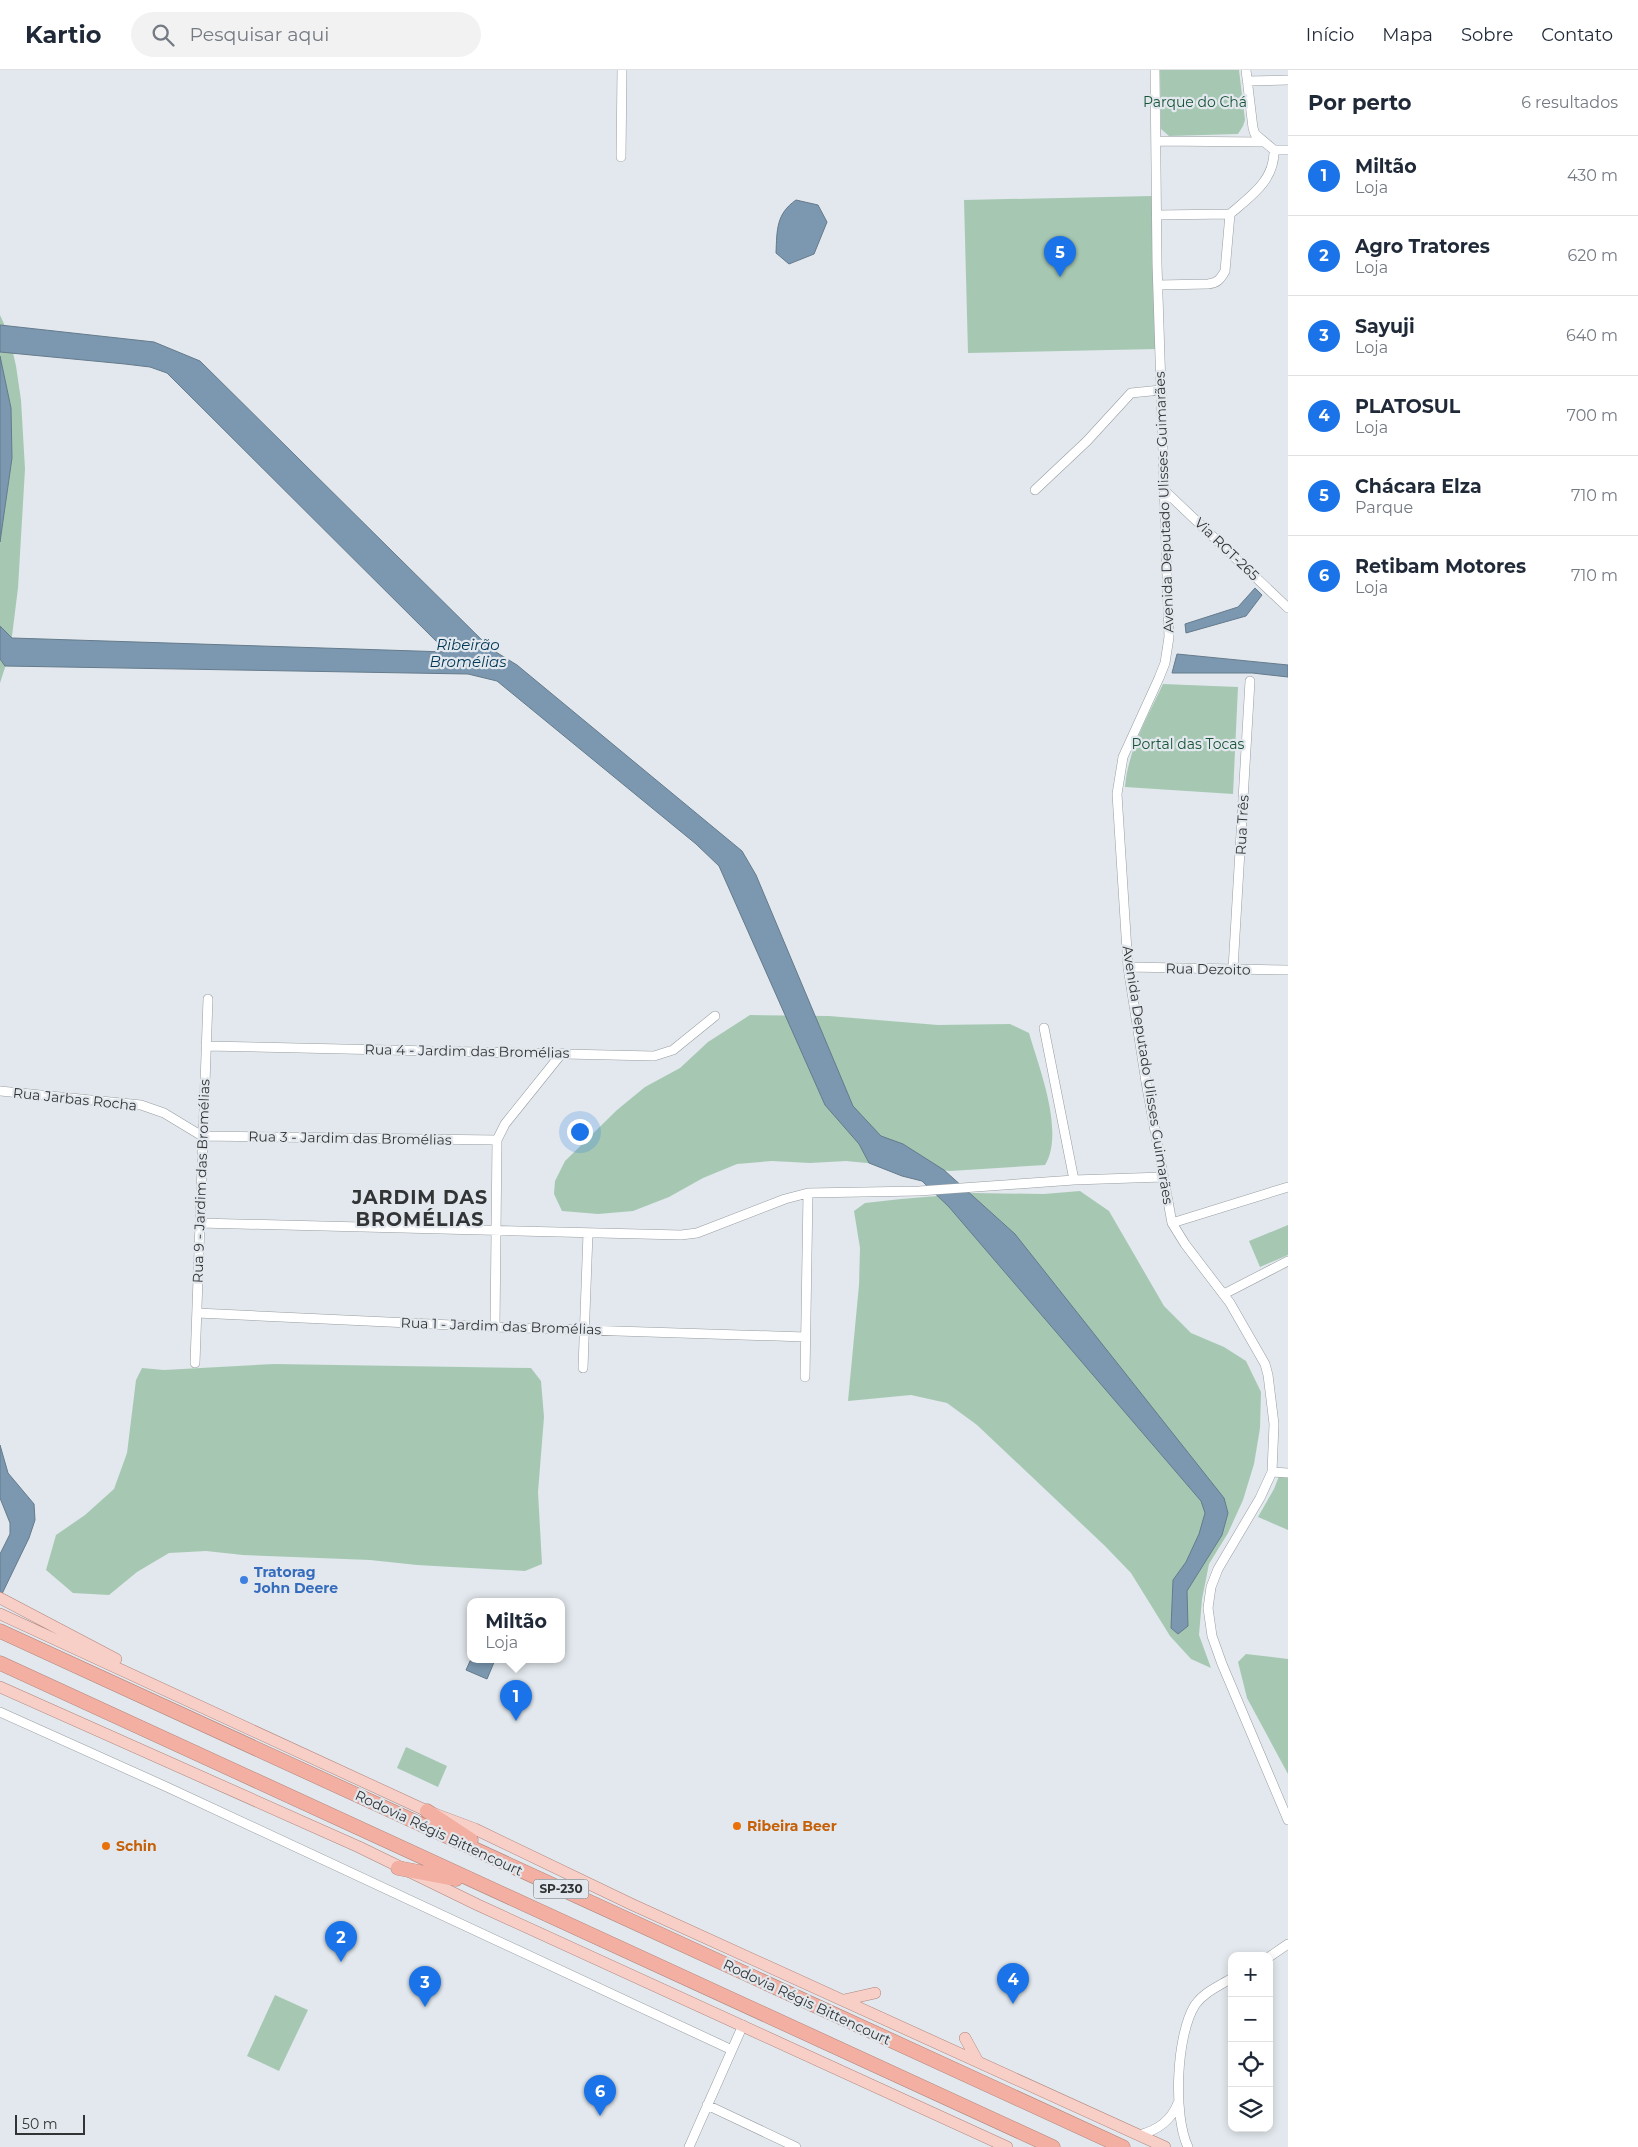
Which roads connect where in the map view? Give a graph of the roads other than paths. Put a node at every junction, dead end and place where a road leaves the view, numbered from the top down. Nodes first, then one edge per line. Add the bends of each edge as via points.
1 (622, 70) edge
2 (1155, 70) edge
3 (1246, 70) edge
4 (1247, 80) junction
5 (1288, 80) edge
6 (1157, 141) junction
7 (1263, 142) junction
8 (1274, 150) junction
9 (1288, 150) edge
10 (622, 157) dead end
11 (1230, 214) junction
12 (1157, 215) junction
13 (1158, 285) junction
14 (1160, 390) junction
15 (1035, 490) dead end
16 (1165, 491) junction
17 (1288, 608) edge
18 (1250, 681) dead end
19 (1128, 967) junction
20 (1233, 970) junction
21 (1288, 970) edge
22 (208, 1000) dead end
23 (715, 1016) dead end
24 (1044, 1028) dead end
25 (206, 1046) junction
26 (562, 1053) junction
27 (0, 1091) edge
28 (202, 1136) junction
29 (497, 1140) junction
30 (1163, 1177) junction
31 (1074, 1180) junction
32 (1288, 1187) edge
33 (808, 1193) junction
34 (200, 1223) junction
35 (1172, 1223) junction
36 (496, 1230) junction
37 (588, 1233) junction
38 (1288, 1261) edge
39 (1224, 1294) junction
40 (197, 1313) junction
41 (494, 1327) junction
42 (584, 1330) junction
43 (805, 1336) junction
44 (195, 1362) dead end
45 (583, 1368) dead end
46 (805, 1377) dead end
47 (1272, 1472) junction
48 (1288, 1473) edge
49 (1, 1598) edge
50 (0, 1614) edge
51 (0, 1631) edge
52 (0, 1663) edge
53 (0, 1687) edge
54 (0, 1695) edge
55 (192, 1701) junction
56 (0, 1712) edge
57 (126, 1745) junction
58 (427, 1811) junction
59 (1288, 1820) edge
60 (509, 1865) junction
61 (398, 1868) junction
62 (477, 1883) junction
63 (1288, 1944) edge
64 (1273, 1954) edge
65 (1228, 1980) edge
66 (874, 1993) dead end
67 (844, 2000) junction
68 (743, 2025) junction
69 (965, 2038) dead end
70 (732, 2050) junction
71 (977, 2060) junction
72 (1179, 2100) junction
73 (707, 2105) junction
74 (984, 2115) junction
75 (1140, 2135) junction
76 (689, 2147) edge
77 (796, 2147) edge
78 (1007, 2147) edge
79 (1039, 2147) edge
80 (1053, 2147) edge
81 (1123, 2147) edge
82 (1165, 2147) edge
83 (1188, 2147) edge

1 - 10 street
2 - 6 street, Avenida Deputado Ulisses Guimarães
3 - 4 street
4 - 5 street
4 - 7 street via 1253,128
6 - 7 street
6 - 12 street, Avenida Deputado Ulisses Guimarães
7 - 8 street
8 - 9 street
8 - 11 street via 1270,175
11 - 12 street
11 - 13 street via 1225,272 1221,279 1208,284
12 - 13 street, Avenida Deputado Ulisses Guimarães
13 - 14 street, Avenida Deputado Ulisses Guimarães
14 - 15 street via 1131,393
14 - 16 street, Avenida Deputado Ulisses Guimarães
16 - 17 street, Via RGT-265
16 - 19 street, Avenida Deputado Ulisses Guimarães via 1168,647 1159,678 1123,757 1117,794
18 - 20 street, Rua Três
19 - 20 street, Rua Dezoito
19 - 30 street, Avenida Deputado Ulisses Guimarães
20 - 21 street, Rua Dezoito
22 - 25 street, Rua 9 - Jardim das Bromélias
23 - 26 street, Rua 4 - Jardim das Bromélias via 662,1055
24 - 31 street
25 - 26 street, Rua 4 - Jardim das Bromélias
25 - 28 street, Rua 9 - Jardim das Bromélias
26 - 29 street via 505,1124
27 - 28 street, Rua Jarbas Rocha via 141,1105
28 - 29 street, Rua 3 - Jardim das Bromélias
28 - 34 street, Rua 9 - Jardim das Bromélias
29 - 36 street
30 - 31 street
30 - 35 street, Avenida Deputado Ulisses Guimarães
31 - 33 street via 919,1191
32 - 35 street
33 - 37 street via 785,1198 697,1234
33 - 43 street
34 - 36 street
34 - 40 street, Rua 9 - Jardim das Bromélias
35 - 39 street, Avenida Deputado Ulisses Guimarães
36 - 37 street
36 - 41 street
37 - 42 street
38 - 39 street
39 - 47 street, Avenida Deputado Ulisses Guimarães via 1268,1375 1273,1417
40 - 41 street, Rua 1 - Jardim das Bromélias
40 - 44 street, Rua 9 - Jardim das Bromélias
41 - 42 street, Rua 1 - Jardim das Bromélias
42 - 43 street, Rua 1 - Jardim das Bromélias
42 - 45 street
43 - 46 street
47 - 48 street
47 - 59 street, Avenida Deputado Ulisses Guimarães via 1218,1569 1208,1608 1212,1636 1222,1664
49 - 55 main road
50 - 55 main road
51 - 60 highway, Rodovia Régis Bittencourt / SP-230
52 - 62 highway, Rodovia Régis Bittencourt / SP-230
53 - 57 main road
54 - 57 main road
55 - 58 main road
56 - 70 street
57 - 61 main road
58 - 60 highway
58 - 67 main road via 475,1829
60 - 81 highway, Rodovia Régis Bittencourt / SP-230
61 - 62 highway
61 - 68 main road
62 - 74 highway, Rodovia Régis Bittencourt / SP-230
63 - 64 street
65 - 72 street via 1204,1995 1189,2017 1184,2032
66 - 67 main road
67 - 71 main road
68 - 70 street
68 - 78 main road
69 - 71 main road
70 - 73 street
71 - 75 main road
72 - 75 street via 1170,2119 1152,2132
72 - 83 street via 1180,2121
73 - 76 street
73 - 77 street
74 - 79 highway
74 - 80 highway, Rodovia Régis Bittencourt / SP-230
75 - 82 main road

